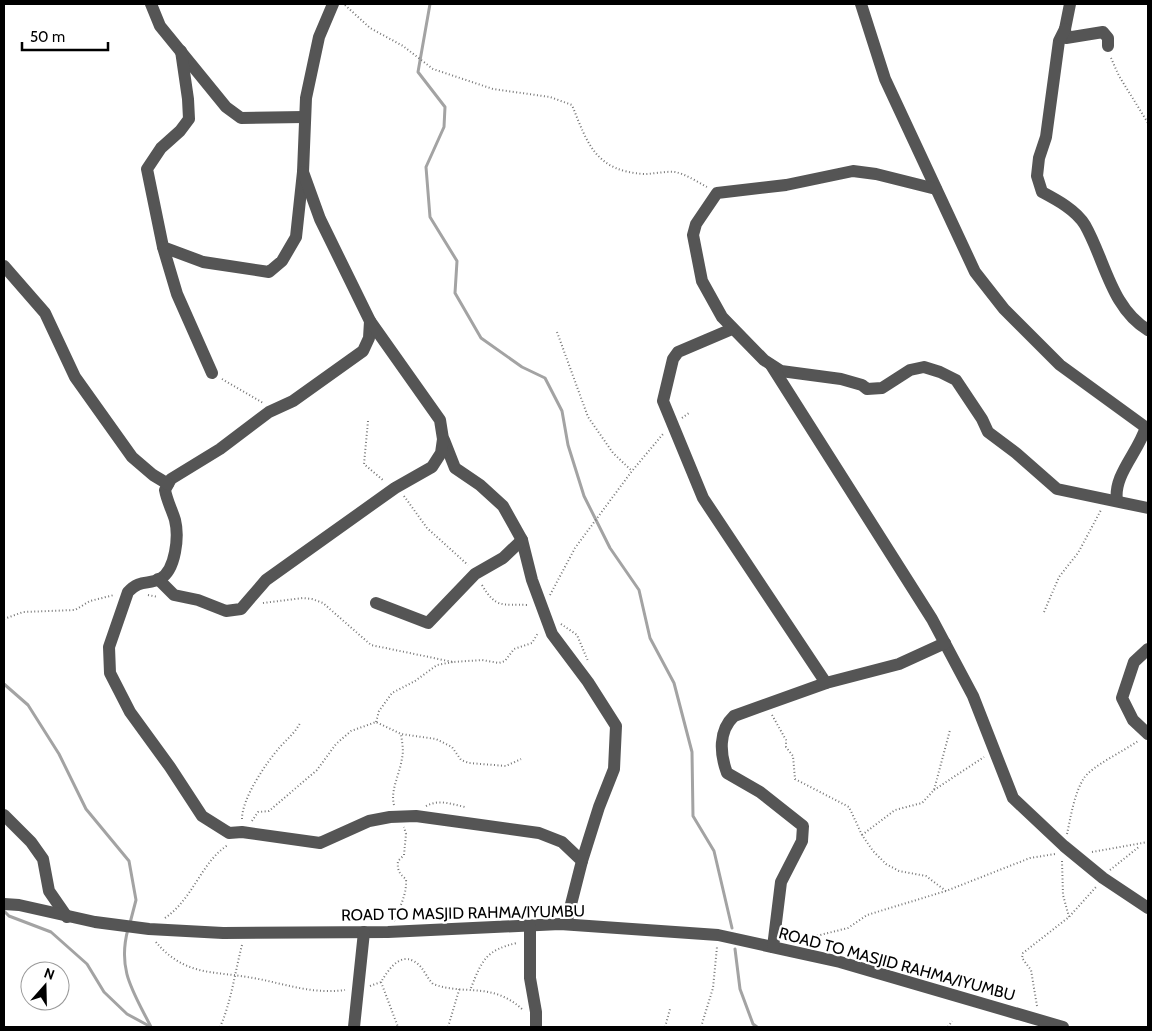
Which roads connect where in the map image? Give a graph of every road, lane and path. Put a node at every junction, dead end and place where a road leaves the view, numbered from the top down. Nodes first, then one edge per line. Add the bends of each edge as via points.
1 (151, 4) edge
2 (333, 4) edge
3 (344, 4) edge
4 (860, 4) edge
5 (1070, 4) edge
6 (1065, 29) junction
7 (1108, 46) joint
8 (181, 51) junction
9 (304, 118) junction
10 (1148, 123) edge
11 (303, 172) junction
12 (936, 189) junction
13 (717, 193) junction
14 (164, 247) junction
15 (4, 266) edge
16 (370, 321) junction
17 (732, 329) junction
18 (1148, 330) edge
19 (557, 332) dead end
20 (770, 364) junction
21 (212, 373) joint
22 (275, 410) junction
23 (689, 413) dead end
24 (368, 421) dead end
25 (673, 425) junction
26 (1147, 428) edge
27 (443, 439) junction
28 (432, 467) junction
29 (455, 468) junction
30 (632, 471) junction
31 (168, 484) junction
32 (395, 488) junction
33 (1115, 500) junction
34 (1148, 508) edge
35 (522, 540) junction
36 (475, 574) junction
37 (158, 580) junction
38 (128, 592) junction
39 (165, 598) dead end
40 (248, 603) junction
41 (376, 603) dead end
42 (543, 610) junction
43 (1044, 612) dead end
44 (4, 620) edge
45 (945, 643) junction
46 (1148, 649) edge
47 (453, 662) junction
48 (590, 667) dead end
49 (826, 683) junction
50 (769, 710) dead end
51 (376, 722) junction
52 (300, 724) dead end
53 (950, 730) dead end
54 (401, 734) junction
55 (1148, 734) edge
56 (993, 750) junction
57 (521, 759) dead end
58 (934, 790) junction
59 (4, 816) edge
60 (400, 817) junction
61 (242, 832) junction
62 (862, 835) junction
63 (1148, 842) edge
64 (1142, 845) junction
65 (1067, 851) junction
66 (582, 861) junction
67 (1103, 878) junction
68 (946, 891) junction
69 (4, 904) edge
70 (1148, 908) edge
71 (67, 917) junction
72 (1069, 917) junction
73 (165, 918) dead end
74 (566, 924) junction
75 (149, 929) junction
76 (364, 932) junction
77 (388, 932) junction
78 (529, 932) junction
79 (246, 933) junction
80 (718, 935) junction
81 (792, 942) dead end
82 (773, 947) junction
83 (233, 975) junction
84 (381, 982) junction
85 (357, 988) junction
86 (460, 988) junction
87 (471, 988) junction
88 (670, 1009) dead end
89 (1040, 1020) junction
90 (952, 1021) dead end
91 (536, 1025) edge
92 (220, 1027) edge
93 (354, 1027) edge
94 (398, 1027) edge
95 (448, 1027) edge
96 (665, 1027) edge
97 (701, 1027) edge
98 (948, 1027) edge
99 (1064, 1027) edge

1 - 8 street via 160,26
2 - 9 street via 319,37
3 - 13 path via 370,28 403,46 433,69 493,89 550,97 572,105 595,153 613,168 631,173 675,172
4 - 12 street via 885,79
5 - 6 street
6 - 7 street via 1066,38 1103,32 1108,38
6 - 18 street via 1059,41 1046,137 1037,176 1042,192 1064,205 1084,224 1112,288 1133,321
7 - 10 path via 1113,65
8 - 9 street via 226,107 241,118
8 - 14 street via 189,119 161,148 148,169
9 - 11 street
11 - 14 street via 296,237 282,261 269,272 202,262
11 - 16 street via 320,219
12 - 13 street via 853,171 786,185
12 - 26 street via 974,272 998,303 1060,365
13 - 17 street via 696,224 693,235 702,281
14 - 21 street via 177,294
15 - 31 street via 45,313 75,377 132,457
16 - 22 street via 364,351
16 - 27 street via 440,420
17 - 20 street
17 - 25 street via 688,346 673,359 663,401
19 - 30 path via 588,417 613,453
20 - 33 street via 781,370 842,379 867,389 882,388 910,370 924,367 940,372 956,380 988,432 1057,489
20 - 45 street
21 - 22 path
22 - 31 street
23 - 25 path
24 - 32 path via 364,464
25 - 30 path
25 - 49 street via 703,498
26 - 33 street via 1118,481
27 - 28 street via 441,452
27 - 29 street
28 - 29 street
28 - 32 street
29 - 35 street via 503,506
30 - 42 path via 576,548
31 - 37 street via 164,490 175,521 176,545 170,570
32 - 36 path via 410,502 430,531
32 - 40 street via 266,580
33 - 34 street
33 - 43 path via 1101,510 1078,552 1060,576
35 - 36 street via 503,558
35 - 42 street
36 - 41 street via 428,623
36 - 42 path via 493,602 530,605
37 - 38 street via 134,585
37 - 40 street via 174,595 226,611 241,610
38 - 39 path
38 - 44 path via 90,601 75,610 23,612
38 - 61 street via 109,647 110,673 130,712 202,816 228,833
40 - 47 path via 312,599 323,603 371,645
42 - 47 path via 535,640 514,649 505,661
42 - 48 path via 577,635
42 - 66 street via 552,634 616,726 614,769
45 - 49 street via 899,664
45 - 56 street via 973,696
46 - 55 street via 1134,662 1122,698 1133,720
47 - 51 path via 437,665 392,693 379,711
49 - 82 street via 734,716 727,723 722,738 726,773 760,792 802,826 802,841 781,882
50 - 62 path via 786,740 786,747 794,756 796,779 849,807
51 - 54 path
51 - 61 path via 351,731 336,744 318,770 270,811 258,812
52 - 61 path via 273,755 248,798 242,815
53 - 58 path
54 - 57 path via 436,740 452,747 461,760 469,763 506,766
54 - 60 path via 403,756 392,795
55 - 65 path via 1084,776 1076,795
56 - 58 path
56 - 65 street via 1013,798
58 - 62 path via 922,803 894,810
59 - 71 street via 31,842 43,859 49,891
60 - 61 street via 369,820 320,842
60 - 66 street via 416,816 539,833 562,842
60 - 77 path via 406,834 404,856 398,861 398,866 406,879 406,886
61 - 73 path via 206,866 184,902
62 - 68 path via 886,864 903,872 920,874
63 - 64 path
64 - 65 path
64 - 67 path
65 - 67 street
65 - 68 path via 1030,858
65 - 72 path via 1062,882
66 - 74 street
67 - 70 street
67 - 72 path
68 - 81 path via 866,915 848,928
69 - 71 street, ROAD TO MASJID RAHMA/IYUMBU
71 - 75 street, ROAD TO MASJID RAHMA/IYUMBU
72 - 89 path via 1022,956 1030,970
74 - 78 street, ROAD TO MASJID RAHMA/IYUMBU
74 - 80 street, ROAD TO MASJID RAHMA/IYUMBU
75 - 79 street, ROAD TO MASJID RAHMA/IYUMBU
75 - 83 path via 157,944 183,964
76 - 77 street, ROAD TO MASJID RAHMA/IYUMBU
76 - 79 street, ROAD TO MASJID RAHMA/IYUMBU
76 - 85 street
77 - 78 street, ROAD TO MASJID RAHMA/IYUMBU
78 - 87 path via 491,952 480,965
78 - 91 street
79 - 83 path
80 - 82 street, ROAD TO MASJID RAHMA/IYUMBU
80 - 97 path via 713,988
82 - 89 street, ROAD TO MASJID RAHMA/IYUMBU via 840,962
83 - 85 path via 310,991
83 - 92 path
84 - 85 path
84 - 86 path via 389,967 410,959 433,984
84 - 94 path
85 - 93 street
86 - 87 path
86 - 95 path
87 - 91 path via 518,1005
88 - 96 path
89 - 99 street, ROAD TO MASJID RAHMA/IYUMBU
90 - 98 path

